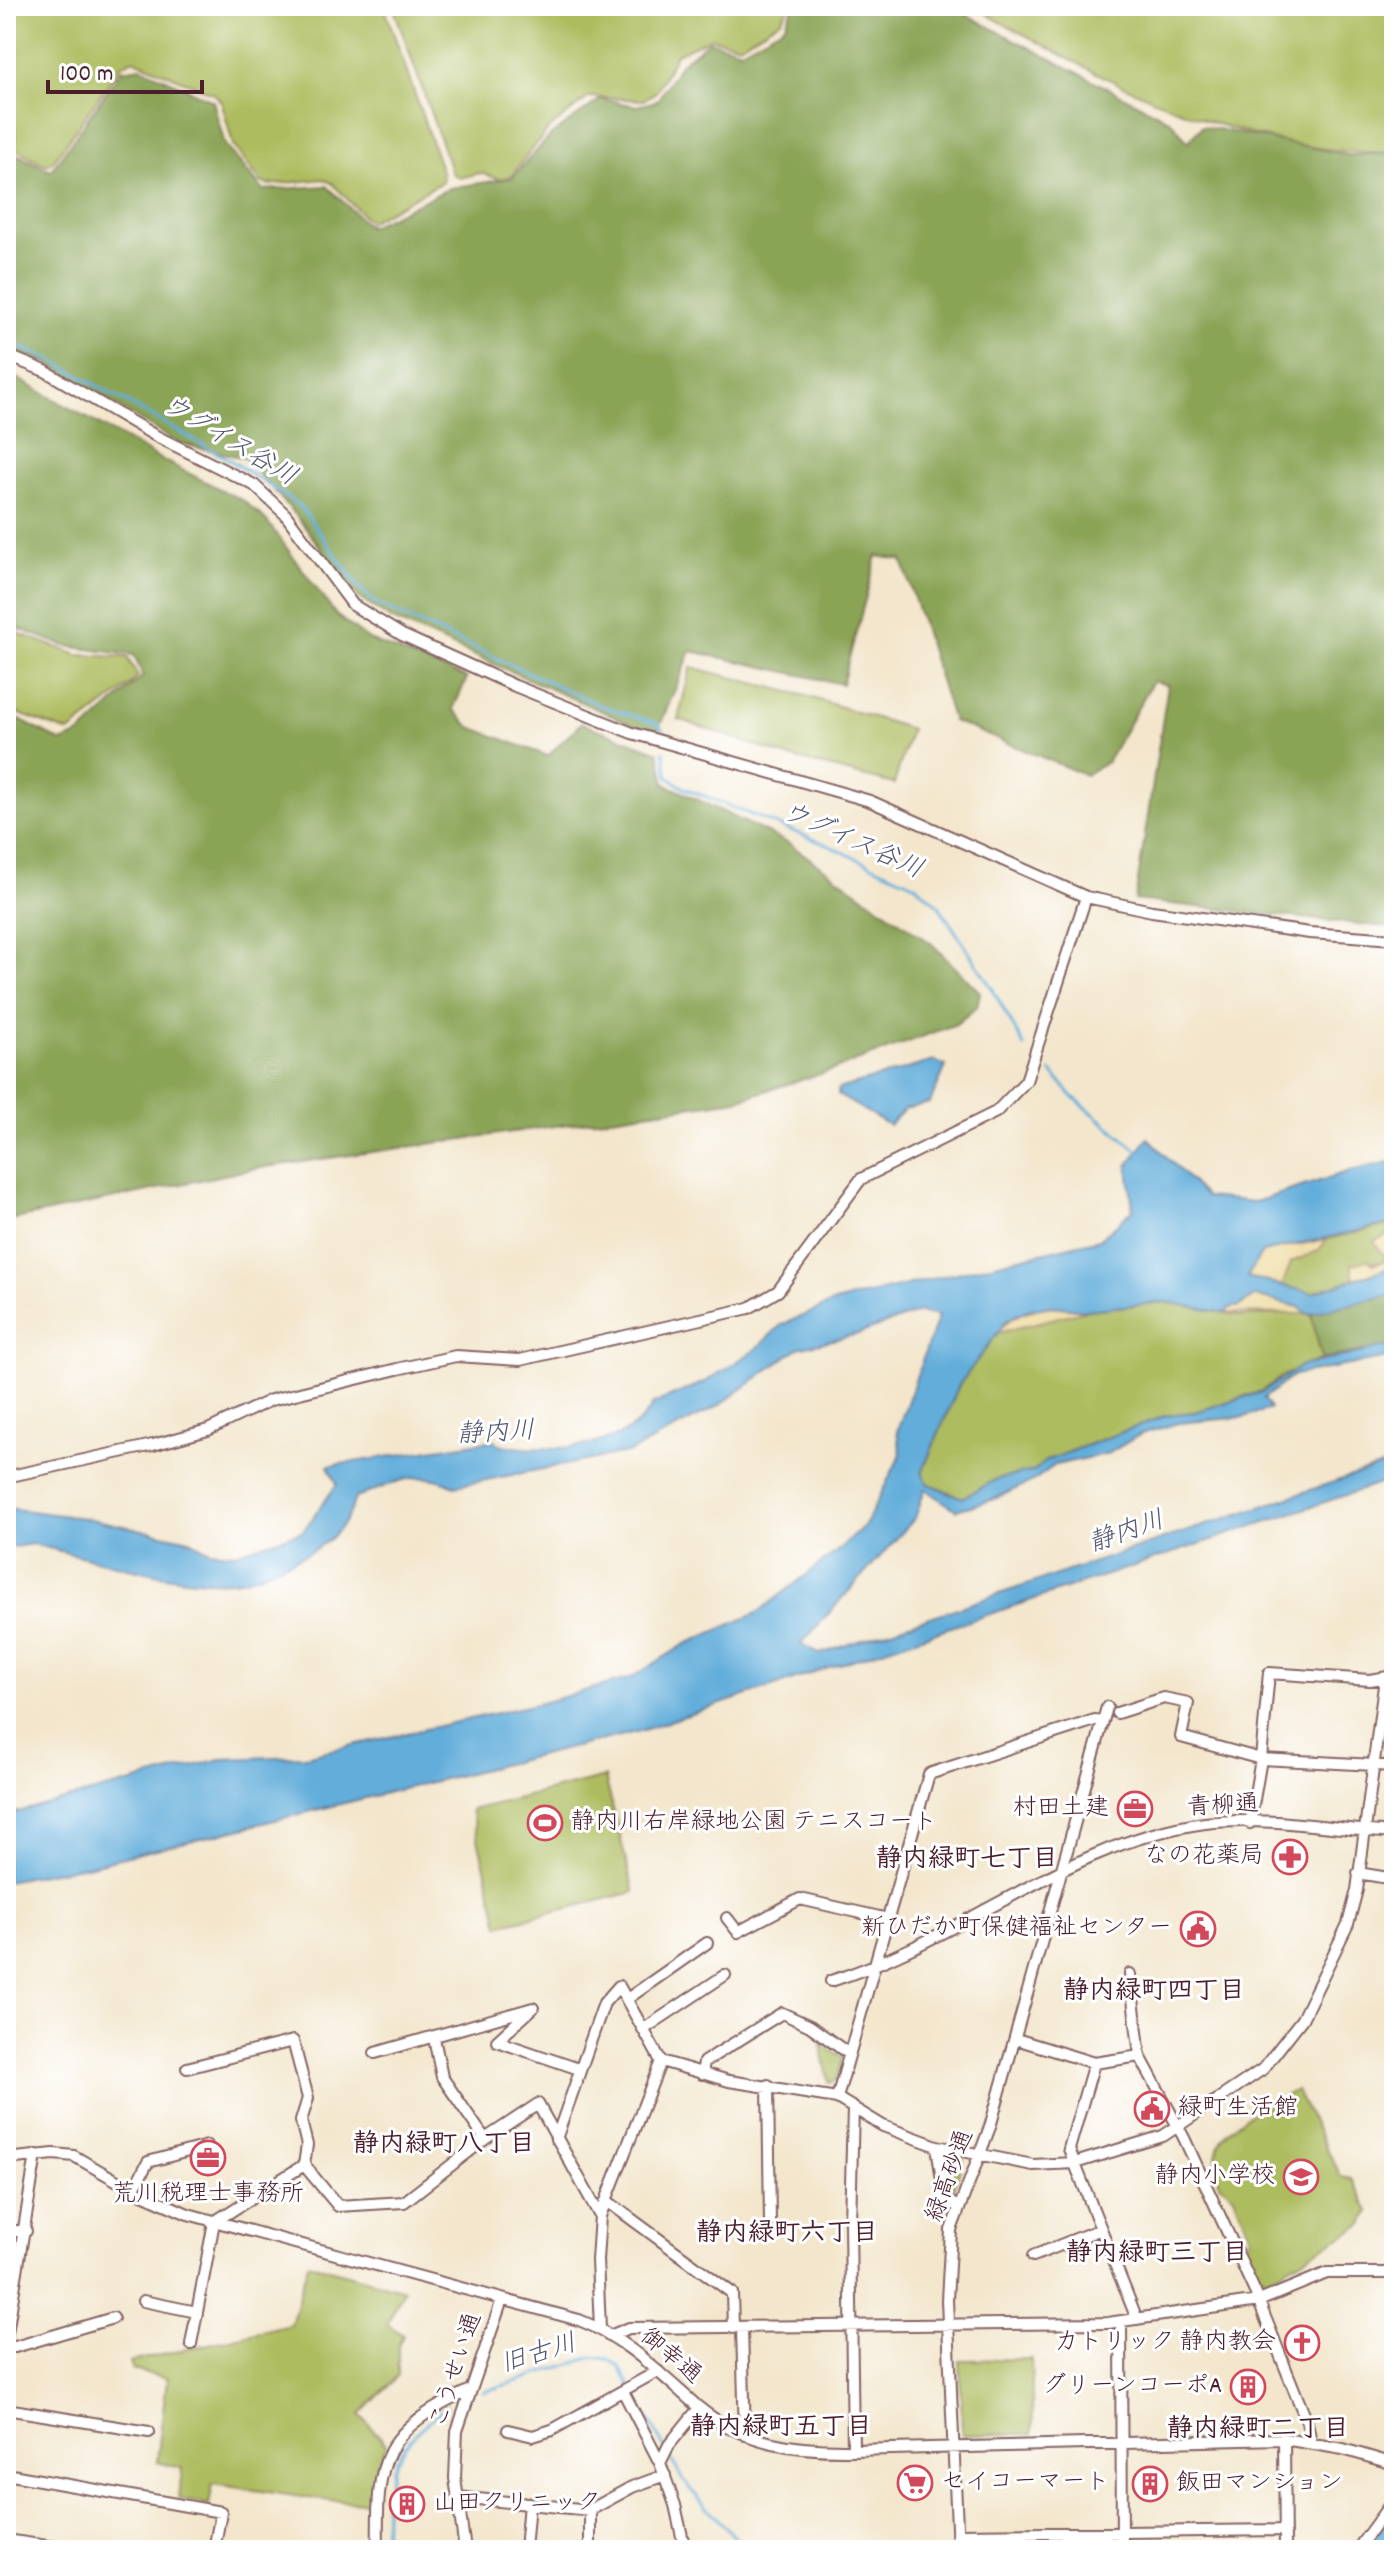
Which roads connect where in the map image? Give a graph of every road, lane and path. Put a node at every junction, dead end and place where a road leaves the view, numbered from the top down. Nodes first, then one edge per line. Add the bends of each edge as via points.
1 (6, 355) edge
2 (1086, 897) junction
3 (1394, 939) edge
4 (6, 1477) edge
5 (1390, 1677) edge
6 (1095, 1720) dead end
7 (1261, 1759) junction
8 (1375, 1765) junction
9 (1394, 1766) edge
10 (1250, 1823) junction
11 (1363, 1831) junction
12 (1394, 1833) edge
13 (1062, 1872) junction
14 (1358, 1873) junction
15 (1394, 1879) edge
16 (727, 1918) dead end
17 (888, 1919) junction
18 (707, 1943) dead end
19 (874, 1968) junction
20 (1130, 1974) dead end
21 (725, 1975) dead end
22 (831, 1981) dead end
23 (627, 1999) junction
24 (644, 2029) junction
25 (434, 2038) junction
26 (1016, 2039) junction
27 (375, 2053) dead end
28 (849, 2054) junction
29 (1140, 2056) junction
30 (661, 2061) junction
31 (1094, 2063) junction
32 (187, 2068) dead end
33 (579, 2069) junction
34 (702, 2074) junction
35 (768, 2085) junction
36 (837, 2098) junction
37 (853, 2108) junction
38 (1179, 2128) junction
39 (485, 2139) junction
40 (556, 2139) junction
41 (207, 2146) dead end
42 (937, 2146) junction
43 (36, 2155) junction
44 (978, 2155) junction
45 (6, 2159) edge
46 (1075, 2163) junction
47 (304, 2165) junction
48 (133, 2190) junction
49 (607, 2201) junction
50 (958, 2206) junction
51 (600, 2216) junction
52 (770, 2221) dead end
53 (214, 2222) junction
54 (1101, 2229) junction
55 (6, 2231) edge
56 (26, 2231) junction
57 (1033, 2256) dead end
58 (1394, 2273) edge
59 (11, 2300) edge
60 (502, 2300) junction
61 (143, 2301) dead end
62 (1259, 2301) junction
63 (197, 2312) junction
64 (113, 2318) dead end
65 (1137, 2319) junction
66 (1121, 2322) junction
67 (850, 2326) junction
68 (948, 2327) junction
69 (600, 2328) junction
70 (737, 2328) junction
71 (612, 2335) junction
72 (6, 2339) edge
73 (191, 2344) dead end
74 (6, 2347) edge
75 (658, 2371) junction
76 (627, 2389) junction
77 (470, 2390) junction
78 (699, 2408) junction
79 (6, 2409) edge
80 (508, 2430) dead end
81 (149, 2432) dead end
82 (745, 2435) junction
83 (1284, 2439) junction
84 (1311, 2442) junction
85 (1121, 2443) junction
86 (952, 2447) junction
87 (853, 2450) junction
88 (662, 2458) junction
89 (1394, 2464) edge
90 (6, 2474) edge
91 (665, 2475) junction
92 (457, 2497) junction
93 (1394, 2499) edge
94 (529, 2503) junction
95 (590, 2510) junction
96 (1285, 2530) junction
97 (1122, 2532) junction
98 (957, 2534) junction
99 (6, 2540) edge
100 (74, 2550) edge
101 (214, 2550) edge
102 (378, 2550) edge
103 (465, 2550) edge
104 (525, 2550) edge
105 (590, 2550) edge
106 (685, 2550) edge
107 (958, 2550) edge
108 (1122, 2550) edge
109 (1285, 2550) edge
110 (1357, 2550) edge

1 - 2 street via 254,485 285,514 353,605 379,624 632,733 870,801
2 - 3 street via 1310,933
2 - 4 street via 1026,1081 996,1112 861,1179 778,1291 749,1308 520,1360 456,1356 412,1365 271,1400 208,1430
5 - 7 street via 1269,1673
5 - 8 street
6 - 17 street via 929,1774
7 - 8 street
7 - 10 street
7 - 13 street, 緑高砂通 via 1181,1737 1188,1703 1164,1698 1112,1710
8 - 9 street
8 - 11 street
10 - 11 street, 青柳通
10 - 13 street, 青柳通 via 1207,1823 1143,1837
11 - 12 street, 青柳通
11 - 14 street
13 - 19 street, 青柳通
13 - 26 street, 緑高砂通
14 - 15 street
14 - 38 street via 1348,1924 1296,2030 1252,2078
16 - 17 street via 738,1932 800,1899
17 - 19 street
18 - 23 street
19 - 22 street, 青柳通
19 - 28 street
20 - 29 street
21 - 24 street
23 - 24 street
23 - 33 street via 619,1986 604,2003
24 - 30 street
25 - 27 street
25 - 33 street via 533,2008 497,2041
25 - 39 street via 442,2077
26 - 31 street
26 - 44 street, 緑高砂通
28 - 34 street via 782,2013 704,2062
28 - 36 street
29 - 31 street
29 - 38 street
30 - 34 street
30 - 49 street
31 - 46 street via 1069,2149
32 - 47 street via 293,2041 308,2098 301,2121 307,2145
33 - 40 street
34 - 35 street
35 - 36 street
35 - 52 street
36 - 37 street
37 - 42 street via 883,2126
37 - 67 street
38 - 46 street
38 - 62 street
39 - 40 street via 538,2104
39 - 47 street via 404,2202 338,2206
40 - 51 street
41 - 48 street via 148,2162
42 - 44 street
42 - 50 street via 945,2201
43 - 45 street, 御幸通
43 - 48 street, 御幸通 via 74,2156
43 - 56 street
44 - 46 street via 1033,2165
44 - 50 street, 緑高砂通
46 - 54 street
47 - 53 street
48 - 53 street, 御幸通
49 - 51 street
49 - 70 street via 732,2293
50 - 68 street, 緑高砂通 via 947,2268
51 - 69 street
53 - 60 street, 御幸通
53 - 63 street
54 - 57 street
54 - 65 street
55 - 56 street
56 - 59 street
58 - 62 street via 1327,2273
59 - 72 street
60 - 69 street, 御幸通
60 - 77 street, こうせい通
61 - 63 street
62 - 65 street
62 - 84 street
63 - 73 street
64 - 74 street
65 - 66 street
66 - 68 street
66 - 85 street
67 - 68 street
67 - 70 street
67 - 87 street
68 - 86 street, 緑高砂通
69 - 71 street, 御幸通
70 - 71 street via 629,2328
70 - 82 street
71 - 75 street, 御幸通
75 - 76 street
75 - 78 street, 御幸通
76 - 80 street via 552,2430 533,2436
76 - 88 street
77 - 92 street, こうせい通 via 455,2445
77 - 102 street via 426,2411 395,2442 377,2486
78 - 82 street, 御幸通
78 - 88 street
79 - 81 street
82 - 87 street, 御幸通 via 789,2448
83 - 84 street, 御幸通
83 - 85 street, 御幸通
83 - 96 street
84 - 89 street, 御幸通
85 - 86 street, 御幸通
85 - 97 street
86 - 87 street, 御幸通
86 - 98 street, 緑高砂通
88 - 91 street
90 - 101 street via 221,2512
91 - 95 street
91 - 106 street
92 - 94 street
92 - 103 street, こうせい通
93 - 110 street
94 - 95 street
94 - 104 street
95 - 105 street
96 - 97 street
96 - 109 street
97 - 98 street
97 - 108 street
98 - 107 street, 緑高砂通
99 - 100 street

